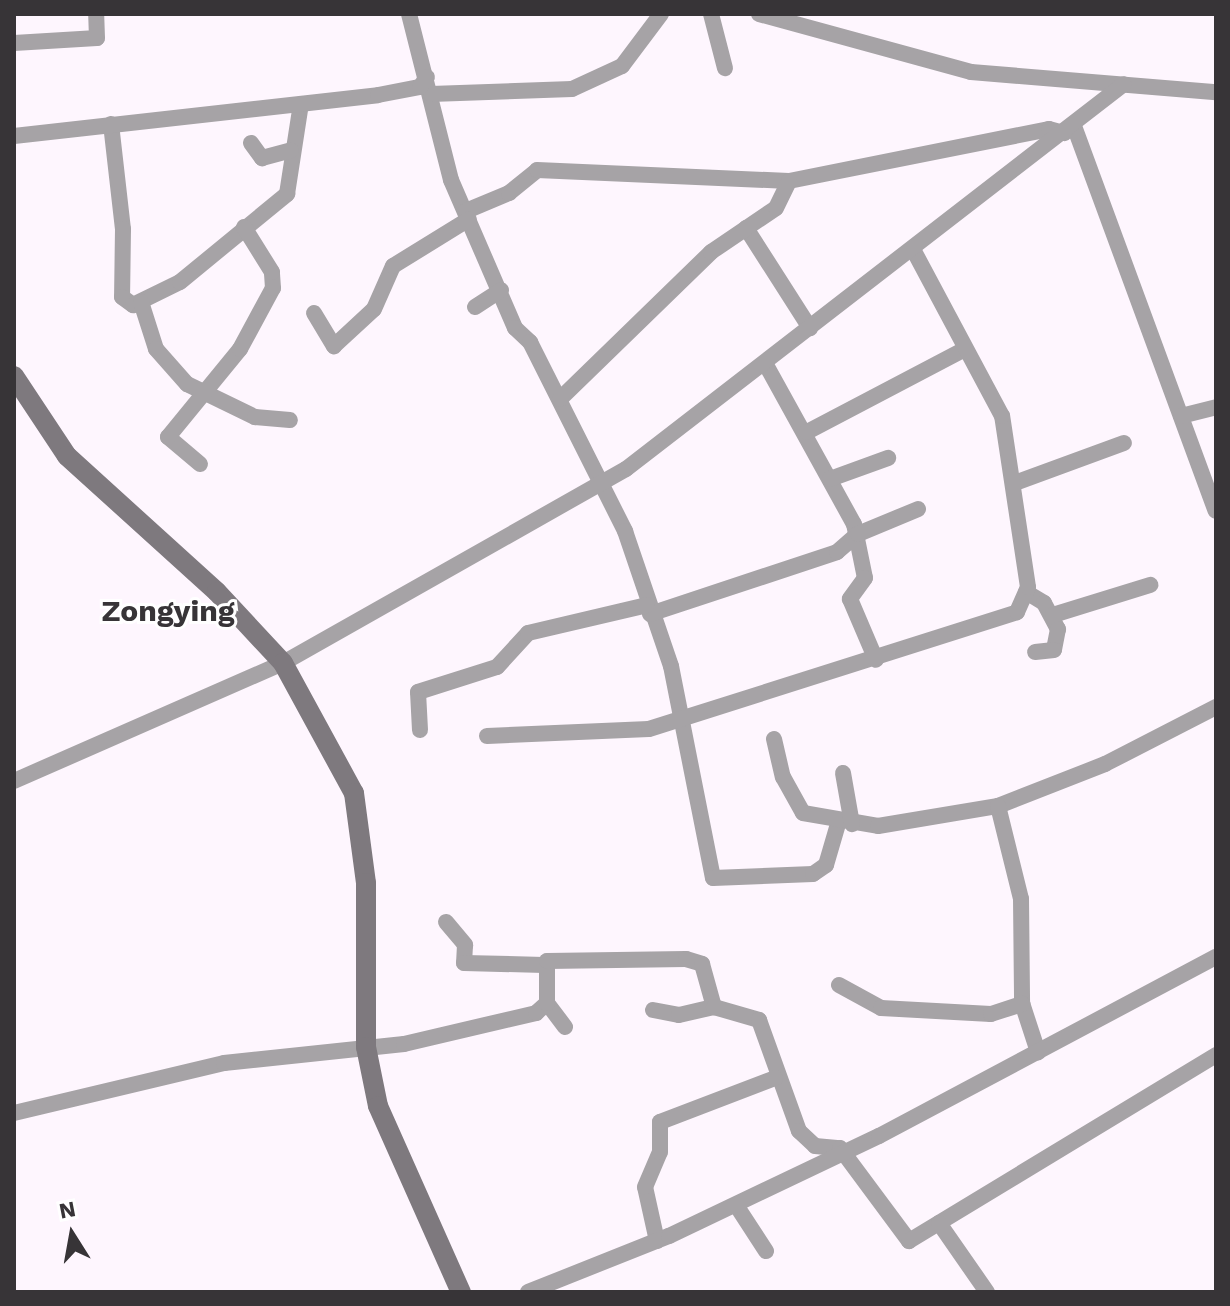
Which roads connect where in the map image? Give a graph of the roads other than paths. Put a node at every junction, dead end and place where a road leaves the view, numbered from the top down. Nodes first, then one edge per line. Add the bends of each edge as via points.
1 (96, 14) edge
2 (409, 14) edge
3 (661, 14) edge
4 (711, 14) edge
5 (759, 14) edge
6 (14, 43) edge
7 (725, 68) dead end
8 (427, 77) junction
9 (1124, 84) junction
10 (1216, 92) edge
11 (431, 94) junction
12 (301, 104) junction
13 (111, 124) junction
14 (1069, 129) junction
15 (14, 136) edge
16 (251, 143) dead end
17 (291, 150) junction
18 (789, 181) junction
19 (467, 215) junction
20 (244, 227) junction
21 (746, 228) junction
22 (913, 249) junction
23 (501, 290) junction
24 (141, 302) junction
25 (475, 307) dead end
26 (314, 313) dead end
27 (810, 328) junction
28 (965, 349) junction
29 (765, 363) junction
30 (14, 376) edge
31 (202, 388) junction
32 (560, 399) junction
33 (1216, 407) edge
34 (1181, 416) junction
35 (290, 420) dead end
36 (807, 432) junction
37 (1124, 443) dead end
38 (888, 458) dead end
39 (200, 464) dead end
40 (830, 479) junction
41 (601, 483) junction
42 (1015, 483) junction
43 (918, 509) dead end
44 (1216, 511) edge
45 (858, 534) junction
46 (1150, 585) dead end
47 (1026, 592) junction
48 (648, 609) junction
49 (1053, 615) junction
50 (1035, 652) dead end
51 (876, 660) junction
52 (283, 663) junction
53 (1216, 707) edge
54 (684, 720) junction
55 (420, 730) dead end
56 (487, 736) dead end
57 (774, 739) dead end
58 (843, 773) dead end
59 (14, 781) edge
60 (998, 806) junction
61 (845, 824) junction
62 (446, 922) dead end
63 (1216, 957) edge
64 (544, 965) junction
65 (839, 985) dead end
66 (547, 1003) junction
67 (1022, 1004) junction
68 (714, 1007) junction
69 (653, 1010) dead end
70 (565, 1027) dead end
71 (366, 1047) junction
72 (1038, 1052) junction
73 (1216, 1055) edge
74 (775, 1078) junction
75 (14, 1113) edge
76 (843, 1154) junction
77 (736, 1205) junction
78 (939, 1223) junction
79 (657, 1241) junction
80 (766, 1251) dead end
81 (461, 1292) edge
82 (528, 1292) edge
83 (987, 1292) edge

1 - 6 street via 97,38
2 - 8 street
3 - 11 street via 640,49 608,76 560,92
4 - 7 street
5 - 9 street via 971,72
8 - 11 street
8 - 12 street via 420,87
9 - 10 street
9 - 14 street
11 - 19 street
12 - 13 street
12 - 17 street
13 - 15 street
13 - 24 street via 123,229 123,303
14 - 18 street
14 - 22 street
14 - 34 street
16 - 17 street via 262,158
17 - 20 street via 287,194
18 - 19 street via 537,170 509,193
18 - 21 street via 776,208
19 - 23 street
19 - 26 street via 393,266 374,309 334,346
20 - 24 street via 180,282
20 - 31 street via 272,272 273,288 240,349
21 - 27 street
21 - 32 street via 711,252
22 - 27 street
22 - 28 street
23 - 25 street
23 - 32 street via 515,328 530,342
24 - 31 street via 169,368
27 - 29 street
28 - 36 street
28 - 42 street via 1002,416
29 - 36 street
29 - 41 street
30 - 52 street via 67,456 217,592
31 - 35 street via 242,412
31 - 39 street via 168,437
32 - 41 street
33 - 34 street
34 - 44 street
36 - 40 street
37 - 42 street
38 - 40 street
40 - 45 street
41 - 48 street
41 - 52 street
42 - 47 street
43 - 45 street
45 - 48 street via 837,552
45 - 51 street via 853,542 865,578 850,599
46 - 49 street
47 - 49 street
47 - 51 street via 1017,612
48 - 54 street
48 - 55 street via 528,633 497,667 418,692
49 - 50 street via 1058,644
51 - 54 street
52 - 59 street
52 - 71 street via 354,793 366,883
53 - 60 street via 1105,764
54 - 56 street via 581,736
54 - 61 street via 713,878 813,874 826,865
57 - 61 street via 792,800 803,813
58 - 61 street
60 - 61 street
60 - 67 street via 1021,899
62 - 64 street via 465,945 464,963
63 - 72 street
64 - 66 street
64 - 68 street via 694,961 702,964
65 - 67 street via 881,1008 991,1014
66 - 70 street
66 - 71 street via 518,1017
67 - 72 street
68 - 69 street via 679,1015
68 - 74 street via 759,1020
71 - 75 street via 224,1063
71 - 81 street via 378,1106
72 - 76 street
73 - 78 street
74 - 76 street via 807,1142
74 - 79 street via 660,1122 660,1152 645,1187
76 - 77 street
76 - 78 street via 909,1241
77 - 79 street
77 - 80 street
78 - 83 street
79 - 82 street

